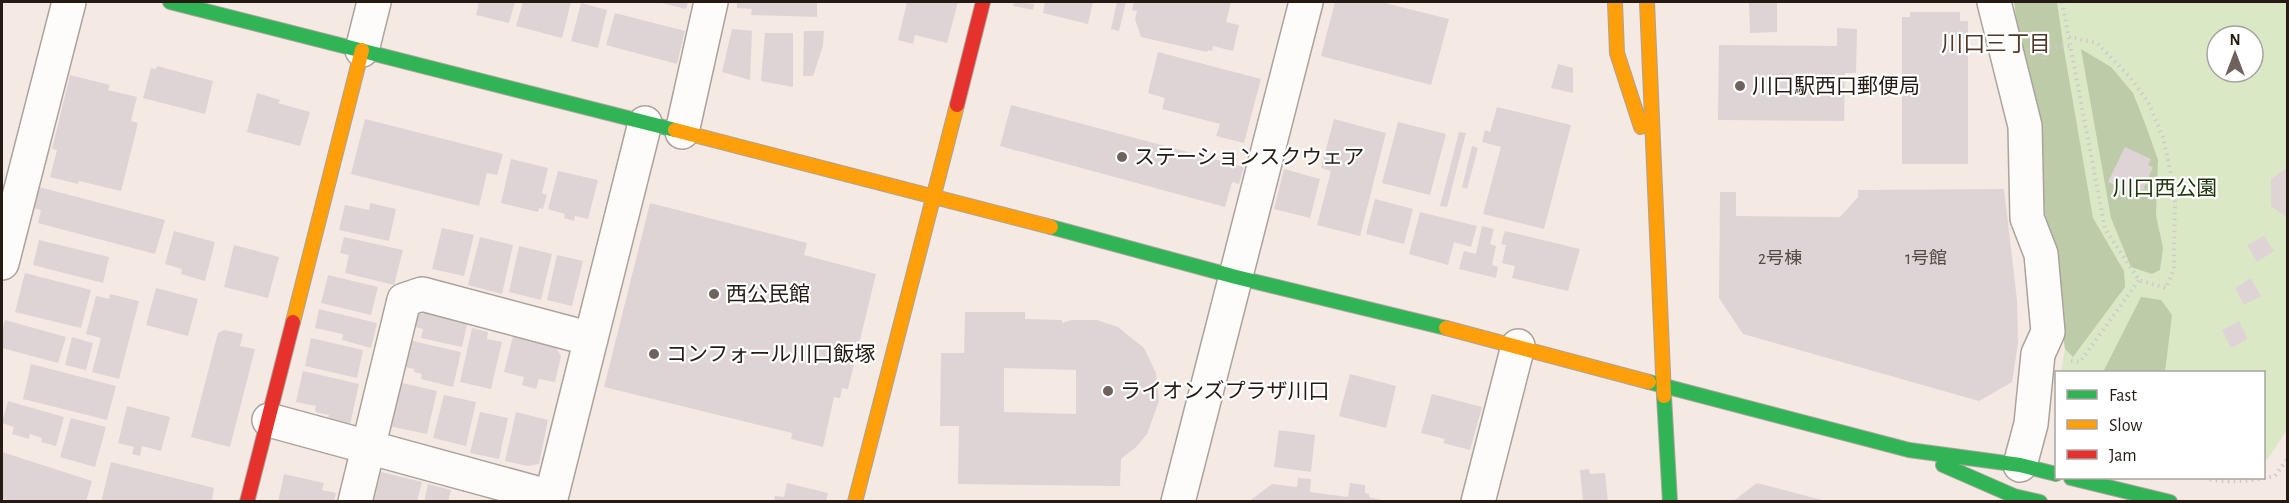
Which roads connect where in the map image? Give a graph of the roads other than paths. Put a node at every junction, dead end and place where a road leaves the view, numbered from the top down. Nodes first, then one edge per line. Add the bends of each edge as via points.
1 (69, 2) edge
2 (170, 2) edge
3 (374, 2) edge
4 (711, 2) edge
5 (983, 2) edge
6 (1306, 2) edge
7 (1615, 2) edge
8 (1647, 2) edge
9 (1994, 2) edge
10 (362, 50) junction
11 (1667, 109) dead end
12 (645, 123) junction
13 (682, 132) junction
14 (1654, 166) junction
15 (932, 195) junction
16 (2, 263) edge
17 (1236, 276) junction
18 (591, 339) junction
19 (1518, 346) junction
20 (1663, 386) junction
21 (269, 420) junction
22 (369, 446) junction
23 (1909, 450) junction
24 (2020, 465) junction
25 (2055, 474) edge
26 (2079, 479) edge
27 (550, 499) edge
28 (247, 501) edge
29 (355, 501) edge
30 (855, 501) edge
31 (1178, 501) edge
32 (1478, 501) edge
33 (1670, 501) edge
34 (2040, 501) edge
35 (2170, 501) edge

1 - 16 street
2 - 10 street
3 - 10 street
4 - 13 street
5 - 15 street
6 - 17 street
7 - 14 street via 1617,53
8 - 14 street
9 - 24 street via 2025,126 2027,218 2041,254 2048,332 2038,354 2031,424
10 - 12 street
10 - 21 street
11 - 14 street
12 - 13 street
12 - 18 street
13 - 15 street
14 - 20 street
15 - 17 street
15 - 30 street
17 - 19 street
17 - 31 street
18 - 22 street via 422,294 404,300
18 - 27 street
19 - 20 street
19 - 32 street
20 - 23 street
20 - 33 street
21 - 22 street
21 - 28 street
22 - 27 street
22 - 29 street
23 - 24 street
23 - 34 street via 2014,496
24 - 25 street
26 - 35 street

